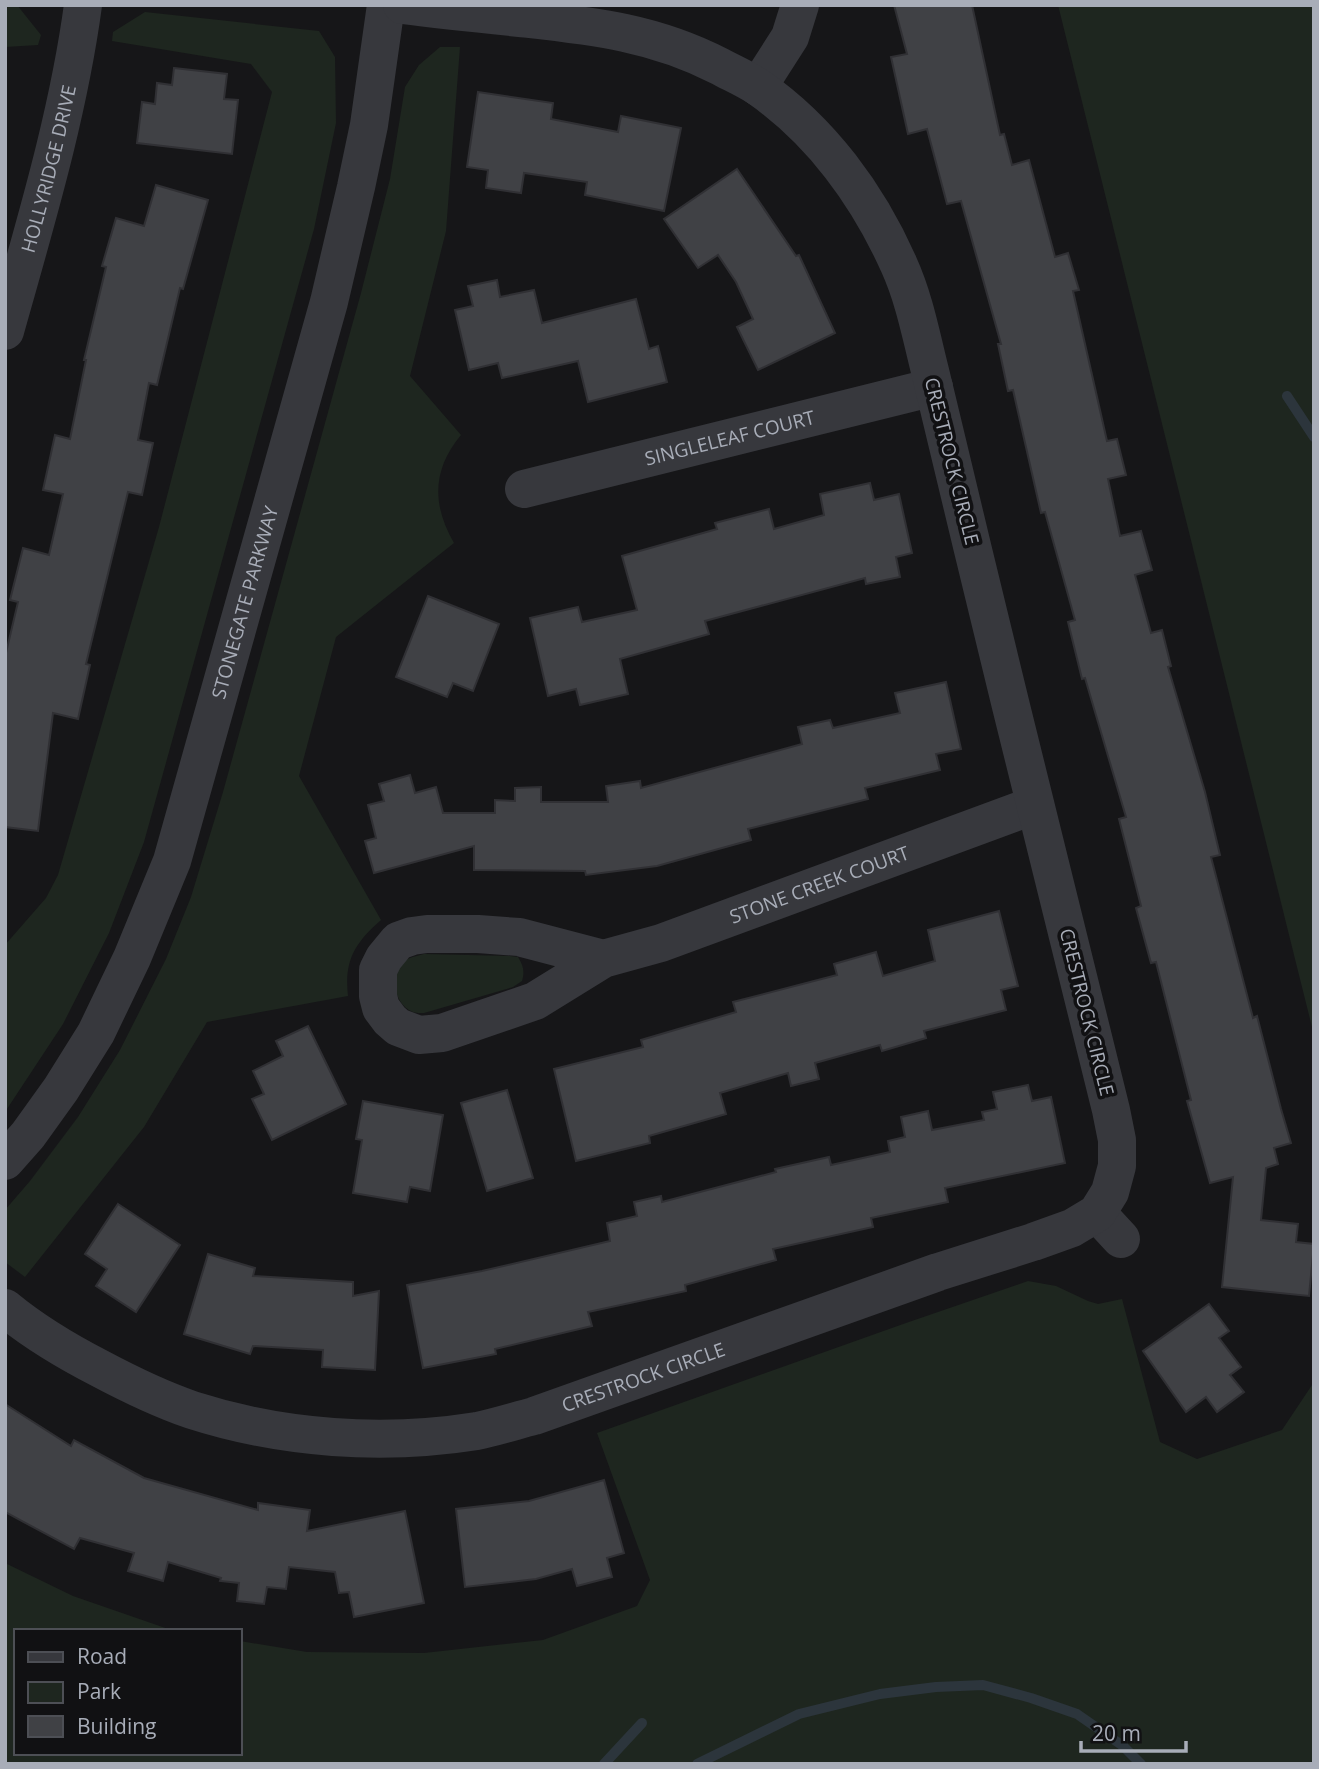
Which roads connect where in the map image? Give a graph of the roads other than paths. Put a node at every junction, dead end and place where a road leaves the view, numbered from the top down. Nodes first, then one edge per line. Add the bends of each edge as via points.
1 (83, 5) edge
2 (386, 5) edge
3 (402, 5) edge
4 (800, 5) edge
5 (758, 87) junction
6 (5, 331) edge
7 (934, 387) junction
8 (524, 488) dead end
9 (1035, 805) junction
10 (603, 959) junction
11 (5, 1161) edge
12 (5, 1308) edge

1 - 6 street, HOLLYRIDGE DRIVE via 63,117
2 - 11 street, STONEGATE PARKWAY via 369,125 329,302 172,861 96,1033 61,1089
3 - 5 street, CRESTROCK CIRCLE via 589,25 653,39
4 - 5 street via 790,37
5 - 7 street, CRESTROCK CIRCLE via 818,141 864,198 900,268
7 - 8 street, SINGLELEAF COURT
7 - 9 street, CRESTROCK CIRCLE
9 - 10 street, STONE CREEK COURT via 661,943
9 - 12 street, CRESTROCK CIRCLE via 1117,1140 1109,1226 1072,1228 938,1272 534,1416 425,1437 357,1438 296,1432 192,1410 76,1357
10 - 10 street, STONE CREEK COURT via 519,937 412,936 398,942 384,958 378,970 378,996 381,1009 398,1027 419,1035 442,1033 535,1002

